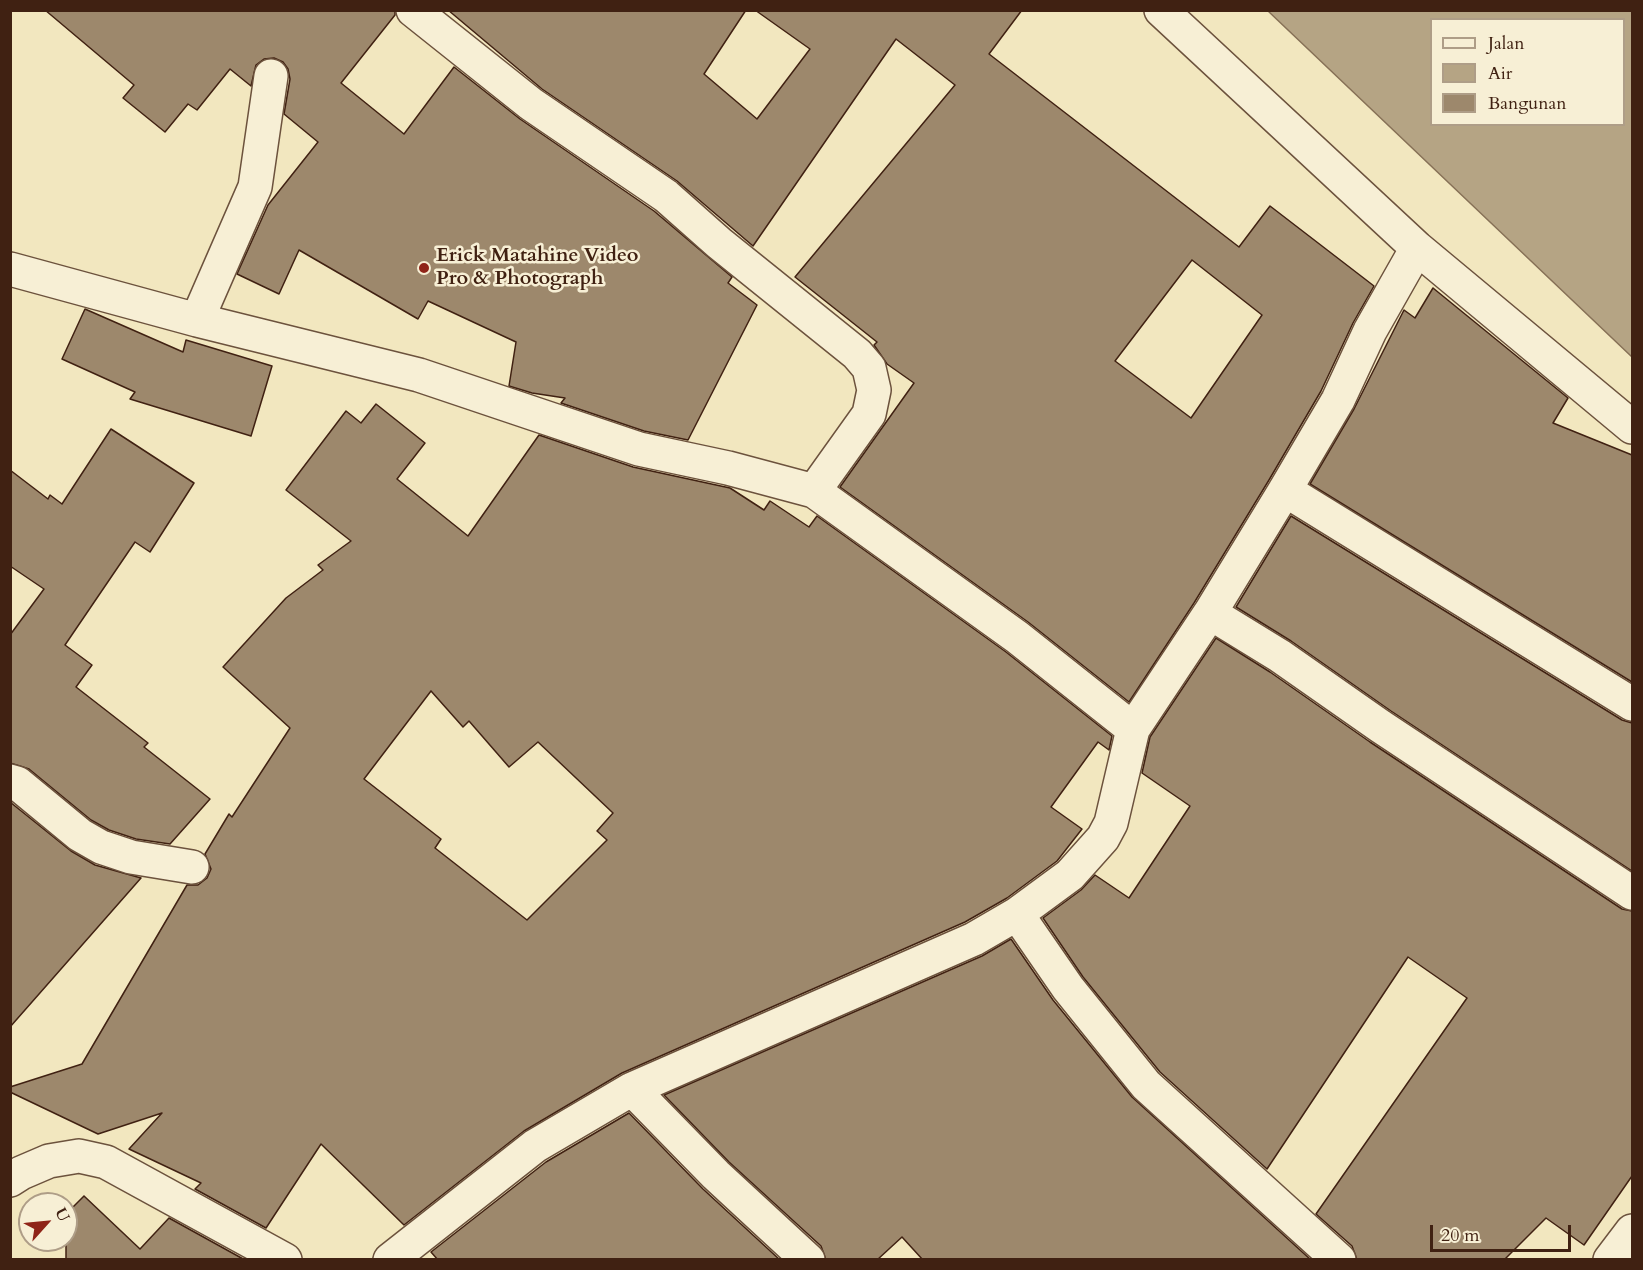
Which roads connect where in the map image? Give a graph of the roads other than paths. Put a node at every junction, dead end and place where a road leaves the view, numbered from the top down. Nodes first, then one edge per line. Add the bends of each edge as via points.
1 (413, 10) edge
2 (1161, 10) edge
3 (270, 75) dead end
4 (1417, 248) junction
5 (10, 269) edge
6 (197, 320) junction
7 (1632, 427) edge
8 (1285, 489) junction
9 (814, 491) junction
10 (1210, 613) junction
11 (1632, 704) edge
12 (1133, 729) junction
13 (10, 781) edge
14 (192, 867) dead end
15 (1632, 893) edge
16 (1017, 914) junction
17 (633, 1089) junction
18 (10, 1180) edge
19 (1632, 1231) edge
20 (285, 1260) edge
21 (390, 1260) edge
22 (808, 1260) edge
23 (1339, 1260) edge
24 (1610, 1260) edge

1 - 9 street via 531,105 666,196 869,368 874,390 869,414
2 - 4 street
3 - 6 street via 255,187
4 - 7 street
4 - 8 street via 1338,400
5 - 6 street
6 - 9 street via 419,375 639,449
8 - 10 street
8 - 11 street
9 - 12 street via 1017,637
10 - 12 street
10 - 15 street
12 - 16 street via 1110,823 1102,838 1070,875
13 - 14 street via 101,847 131,857
16 - 17 street via 974,939
16 - 23 street via 1068,988 1146,1085
17 - 21 street via 536,1146
17 - 22 street via 716,1175
18 - 20 street via 50,1161 79,1156 106,1162
19 - 24 street

